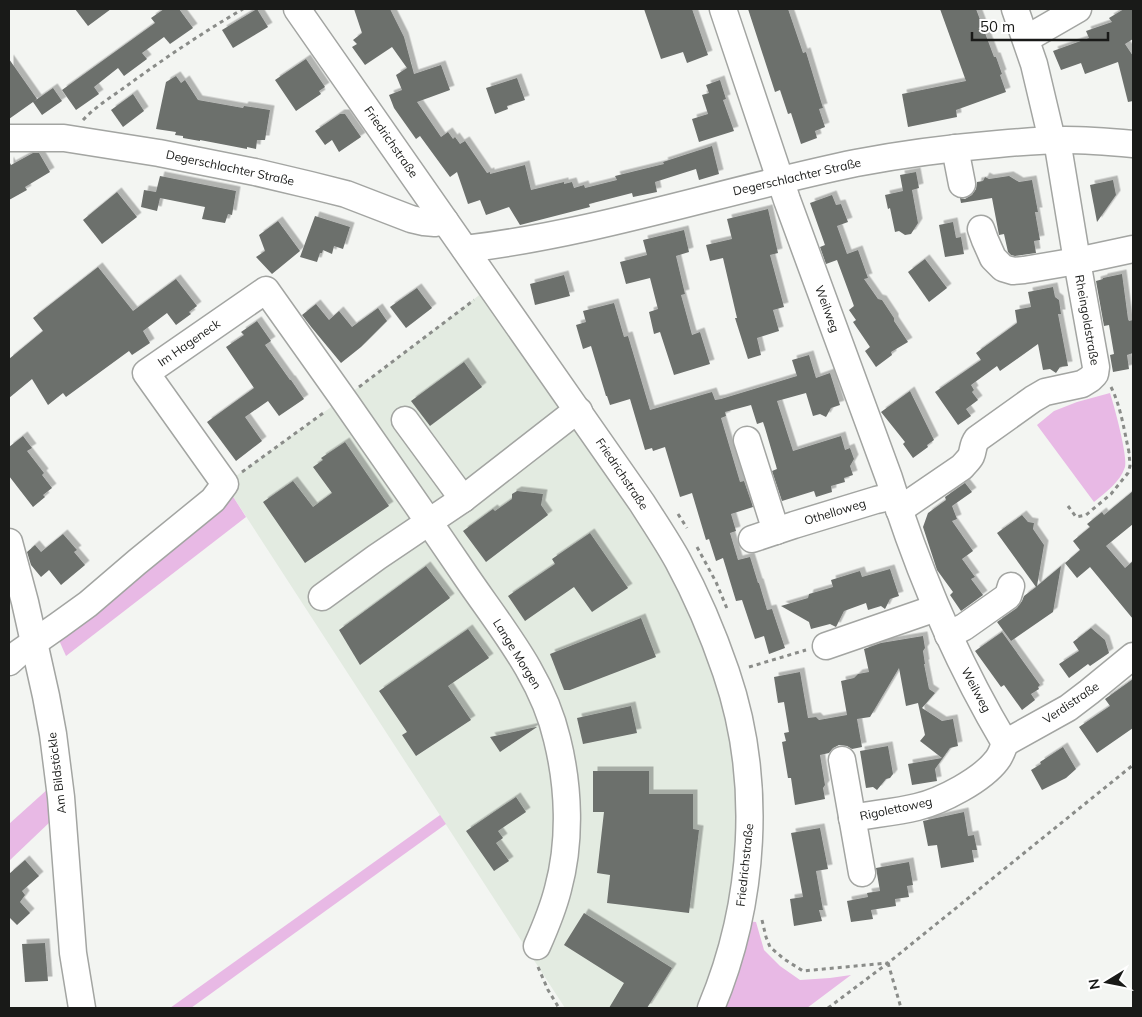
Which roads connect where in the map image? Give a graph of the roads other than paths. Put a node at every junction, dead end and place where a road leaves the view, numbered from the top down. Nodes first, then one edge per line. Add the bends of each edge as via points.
1 (297, 9) edge
2 (723, 9) edge
3 (1016, 9) edge
4 (1078, 9) edge
5 (1026, 39) junction
6 (9, 138) edge
7 (1054, 140) junction
8 (1133, 144) edge
9 (955, 148) junction
10 (781, 180) junction
11 (962, 184) dead end
12 (445, 221) junction
13 (981, 229) dead end
14 (465, 249) junction
15 (1133, 249) edge
16 (1077, 261) junction
17 (579, 411) junction
18 (405, 420) dead end
19 (747, 440) dead end
20 (463, 499) junction
21 (897, 503) junction
22 (430, 522) junction
23 (9, 542) edge
24 (1012, 586) dead end
25 (322, 598) dead end
26 (936, 608) junction
27 (948, 635) junction
28 (34, 642) junction
29 (826, 646) road end
30 (1133, 656) edge
31 (9, 662) edge
32 (1005, 743) junction
33 (842, 760) dead end
34 (852, 818) junction
35 (862, 873) dead end
36 (537, 946) road end
37 (82, 1008) edge
38 (712, 1008) edge

1 - 12 street, Friedrichstraße
2 - 10 street, Weilweg
3 - 5 street, Rheingoldstraße
4 - 5 street
5 - 7 street, Rheingoldstraße
6 - 12 street, Degerschlachter Straße via 64,138 159,153 346,194 410,219 435,223
7 - 8 street, Degerschlachter Straße
7 - 9 street, Degerschlachter Straße
7 - 16 street, Rheingoldstraße
9 - 10 street, Degerschlachter Straße via 883,158
9 - 11 street
10 - 14 street, Degerschlachter Straße via 589,227
10 - 21 street, Weilweg
12 - 14 street, Friedrichstraße
13 - 16 street, Rheingoldstraße via 988,250 1003,268 1024,270
14 - 17 street, Friedrichstraße via 483,293
15 - 16 street
16 - 21 street, Rheingoldstraße via 1095,374 1082,384 1045,392 1033,399 977,439 972,455 962,467
17 - 20 street
17 - 38 street, Friedrichstraße via 642,503 682,569 715,643 735,704 749,801 747,864 737,927
18 - 20 street
19 - 21 street, Othelloweg via 764,535 876,500
20 - 22 street
21 - 26 street, Weilweg
22 - 25 street
22 - 28 street, Im Hageneck via 266,290 146,373 225,484 213,500 88,604
22 - 36 street, Lange Morgen via 524,661 549,711 557,738 566,801 564,854 558,889
23 - 28 street, Am Bildstöckle
24 - 27 street via 1008,596
26 - 27 street, Weilweg
26 - 29 street
27 - 32 street, Weilweg
28 - 31 street
28 - 37 street, Am Bildstöckle via 57,764 73,953
30 - 32 street, Verdistraße via 1068,708
32 - 34 street, Rigolettoweg via 1003,751 988,770 953,792 930,803
33 - 34 street, Rigolettoweg
34 - 35 street, Rigolettoweg

